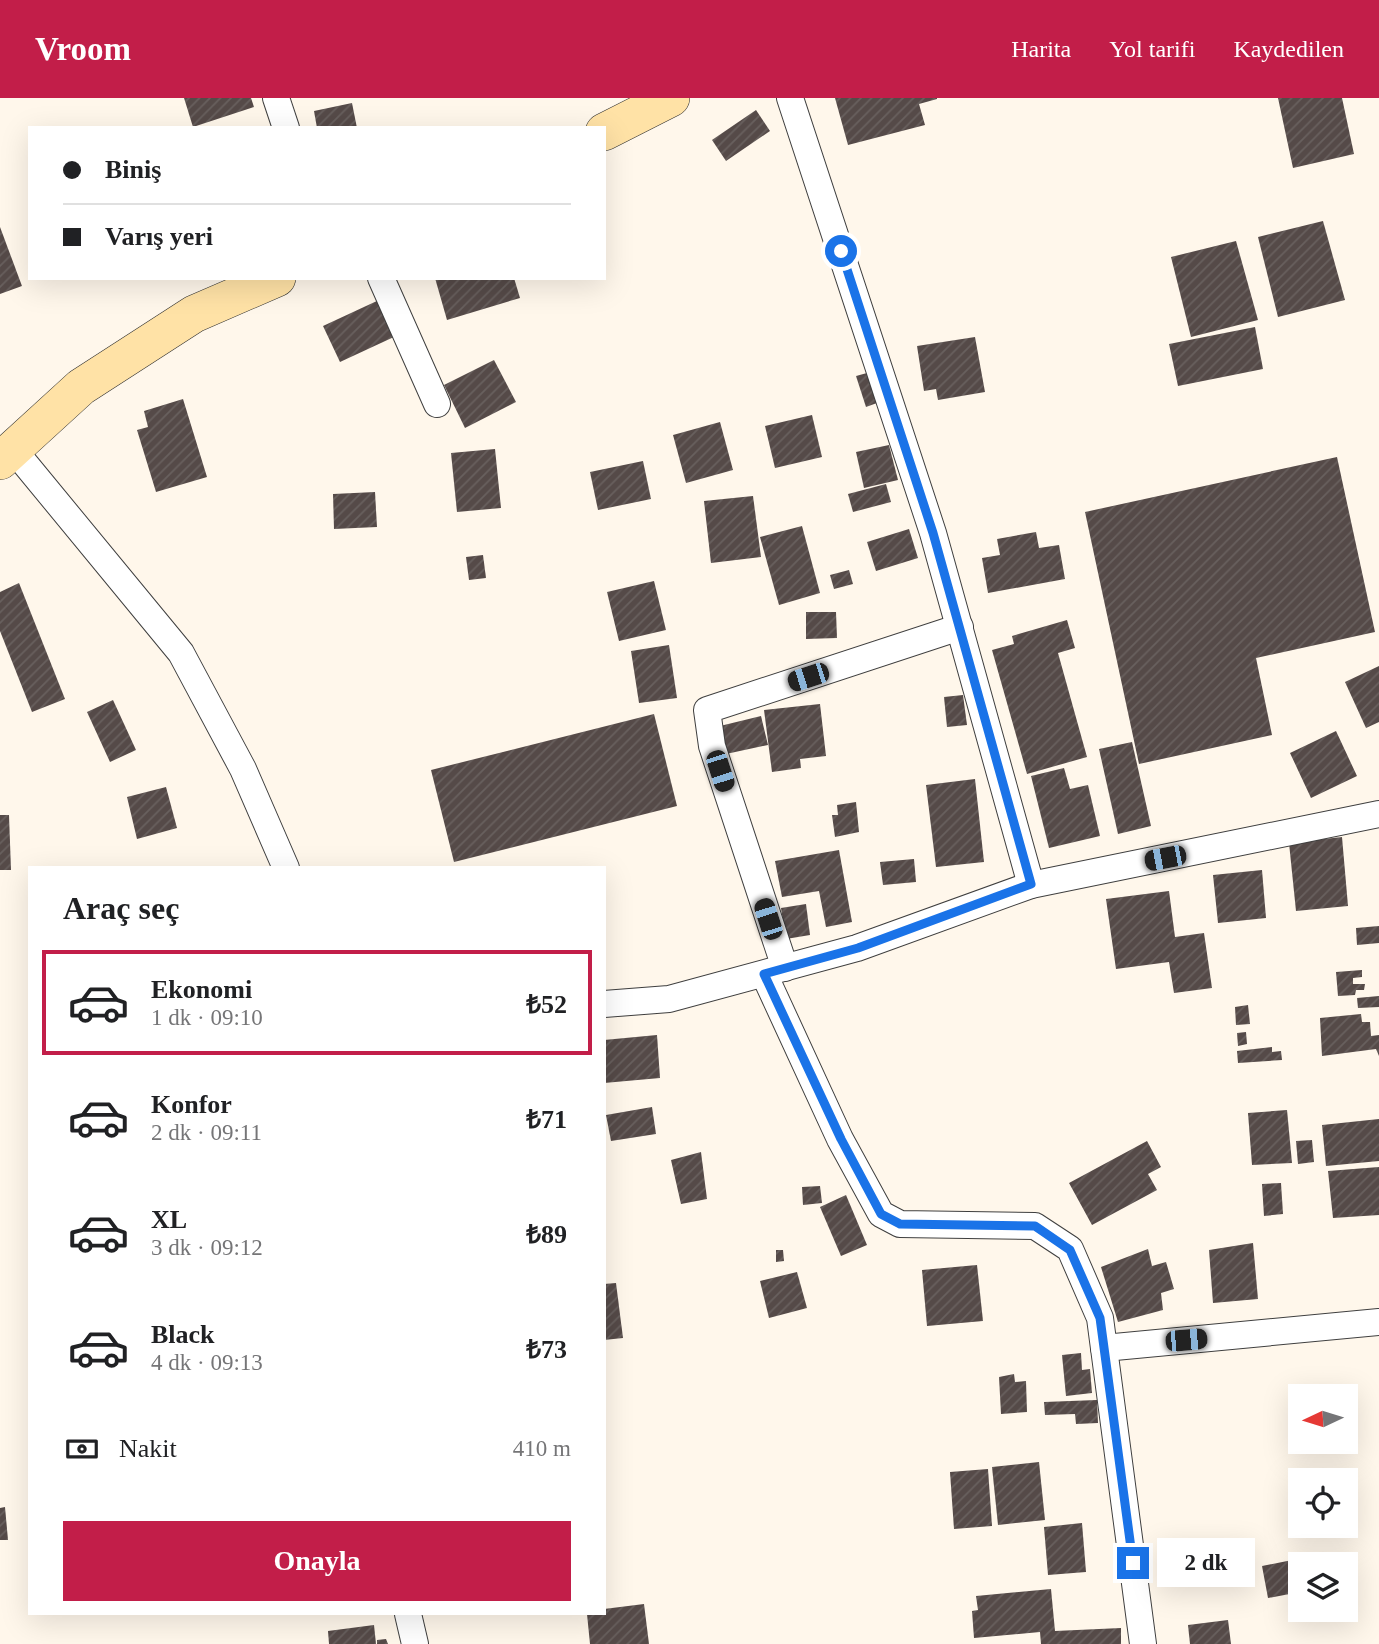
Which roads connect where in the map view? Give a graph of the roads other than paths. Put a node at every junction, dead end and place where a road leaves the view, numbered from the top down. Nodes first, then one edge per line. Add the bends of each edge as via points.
1 (276, 98) edge
2 (671, 98) edge
3 (790, 98) edge
4 (285, 126) edge
5 (606, 131) edge
6 (272, 280) edge
7 (383, 280) edge
8 (437, 404) dead end
9 (6, 455) edge
10 (960, 627) junction
11 (1379, 814) edge
12 (285, 866) edge
13 (1031, 884) junction
14 (774, 971) junction
15 (606, 1004) edge
16 (1379, 1322) edge
17 (1104, 1348) junction
18 (408, 1615) edge
19 (415, 1644) edge
20 (1143, 1644) edge

1 - 4 street
2 - 5 street
3 - 10 street
6 - 9 street via 194,314 92,379
7 - 8 street
9 - 12 street via 181,653 243,769
10 - 13 street
10 - 14 street via 707,709 712,746
11 - 13 street
13 - 14 street via 858,948
14 - 15 street via 669,999
14 - 17 street via 841,1139 881,1214 900,1224 1035,1226 1070,1250 1100,1318
16 - 17 street
17 - 20 street
18 - 19 street

